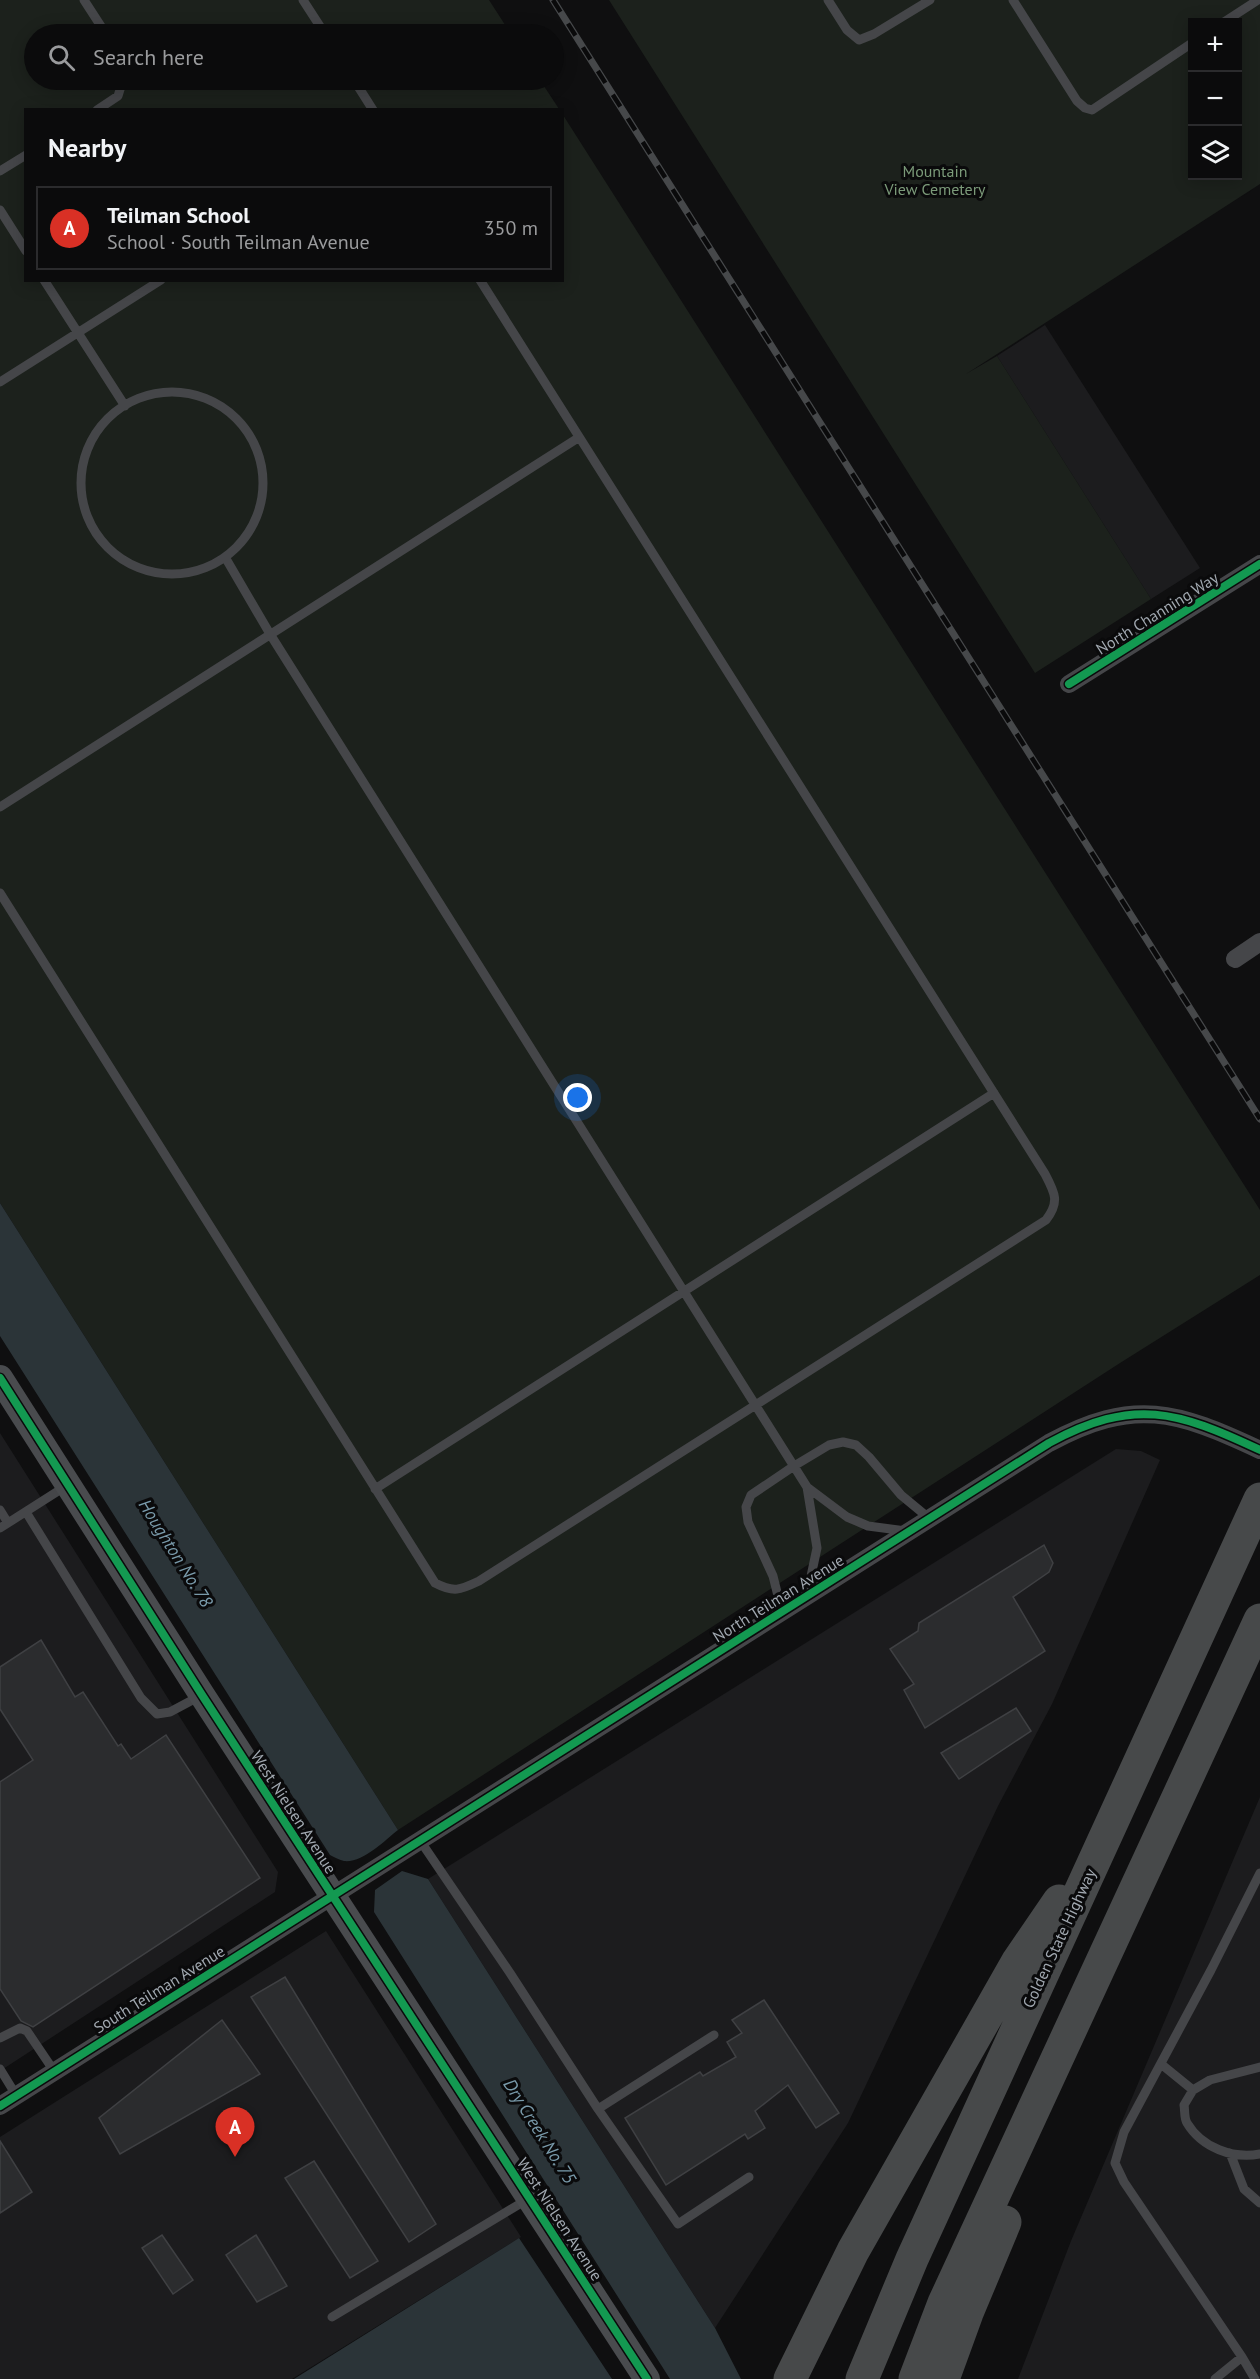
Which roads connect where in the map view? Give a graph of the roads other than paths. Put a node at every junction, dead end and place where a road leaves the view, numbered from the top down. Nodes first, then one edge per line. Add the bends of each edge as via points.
1 (84, 0) edge
2 (303, 0) edge
3 (828, 0) edge
4 (930, 0) edge
5 (1012, 0) edge
6 (1258, 0) edge
7 (1230, 18) edge
8 (100, 24) edge
9 (319, 24) edge
10 (1188, 47) edge
11 (120, 90) edge
12 (360, 90) edge
13 (100, 108) edge
14 (372, 108) edge
15 (24, 156) edge
16 (0, 171) edge
17 (0, 210) edge
18 (24, 248) edge
19 (45, 282) edge
20 (157, 282) edge
21 (481, 282) edge
22 (78, 333) junction
23 (0, 382) edge
24 (125, 406) junction
25 (578, 438) junction
26 (225, 557) junction
27 (1260, 564) edge
28 (270, 634) junction
29 (1069, 684) dead end
30 (0, 807) edge
31 (0, 893) edge
32 (1260, 942) edge
33 (1235, 959) dead end
34 (993, 1093) junction
35 (684, 1291) junction
36 (0, 1378) edge
37 (755, 1405) junction
38 (1260, 1450) edge
39 (794, 1466) junction
40 (68, 1485) junction
41 (807, 1487) junction
42 (375, 1489) junction
43 (1260, 1499) edge
44 (0, 1510) edge
45 (26, 1512) junction
46 (930, 1519) junction
47 (4, 1525) edge
48 (909, 1532) junction
49 (807, 1596) junction
50 (782, 1612) junction
51 (1260, 1620) edge
52 (1231, 1684) junction
53 (202, 1695) junction
54 (1109, 1828) junction
55 (419, 1839) junction
56 (1260, 1873) edge
57 (332, 1896) junction
58 (714, 2035) dead end
59 (0, 2038) edge
60 (1161, 2064) junction
61 (1260, 2067) edge
62 (0, 2069) edge
63 (54, 2072) junction
64 (1193, 2090) junction
65 (16, 2095) junction
66 (0, 2106) edge
67 (598, 2109) junction
68 (1230, 2152) junction
69 (1260, 2154) edge
70 (749, 2177) dead end
71 (530, 2198) junction
72 (1260, 2203) edge
73 (332, 2316) dead end
74 (1242, 2357) junction
75 (647, 2379) edge
76 (790, 2379) edge
77 (862, 2379) edge
78 (915, 2379) edge
79 (943, 2379) edge
80 (1215, 2379) edge
81 (1256, 2379) edge

1 - 8 lane
2 - 9 lane
3 - 4 lane via 847,30 859,40
5 - 10 lane via 1077,101 1092,110
6 - 7 lane
11 - 13 lane via 118,96
12 - 14 lane
15 - 16 lane
17 - 18 lane
19 - 22 lane
20 - 22 lane
21 - 25 lane
22 - 23 lane
22 - 24 lane
24 - 26 lane via 154,393 179,392 203,397 225,409 243,426 262,471 262,496 243,540
24 - 26 lane via 95,434 84,457 84,507 93,530 130,564 153,573 203,569
25 - 28 lane
25 - 34 lane
26 - 28 lane
27 - 29 street, North Channing Way
28 - 30 lane
28 - 35 lane
31 - 42 lane
32 - 33 street
34 - 35 lane
34 - 37 lane via 1054,1193 1054,1209 1046,1220
35 - 37 lane
35 - 42 lane
36 - 40 street, West Nielsen Avenue
37 - 39 lane
37 - 42 lane via 463,1589 448,1590 435,1583
38 - 46 street, North Teilman Avenue via 1214,1429 1169,1416 1145,1414 1099,1420 1049,1443
39 - 41 lane
39 - 46 lane via 829,1445 856,1445 901,1495
39 - 50 lane via 751,1495 746,1507 748,1522 773,1576
40 - 45 lane
40 - 53 street, West Nielsen Avenue
41 - 48 lane via 847,1517 868,1526
41 - 49 lane via 818,1548
43 - 54 highway, Golden State Highway
44 - 47 lane
45 - 47 lane
45 - 53 lane via 151,1710 157,1714 170,1712
46 - 48 street, North Teilman Avenue
48 - 49 street, North Teilman Avenue
49 - 50 street, North Teilman Avenue
50 - 55 street, North Teilman Avenue
51 - 52 highway
52 - 78 highway via 949,2292
52 - 79 highway via 967,2313
53 - 57 street, West Nielsen Avenue
54 - 76 highway via 1017,1960 853,2251
54 - 77 highway, Golden State Highway via 912,2259
55 - 57 street, North Teilman Avenue
55 - 67 lane
56 - 60 lane
57 - 63 street, South Teilman Avenue
57 - 71 street, West Nielsen Avenue
58 - 67 lane
59 - 63 lane via 20,2028 27,2031
60 - 64 lane
60 - 74 lane via 1124,2132 1115,2163
61 - 64 lane via 1210,2080
62 - 65 lane
63 - 65 street, South Teilman Avenue
64 - 68 lane via 1184,2105 1186,2122 1207,2146
65 - 66 street, South Teilman Avenue
67 - 70 lane via 678,2224
68 - 69 lane via 1245,2157
68 - 72 lane via 1244,2189
71 - 73 lane
71 - 75 street, West Nielsen Avenue
74 - 80 lane
74 - 81 lane

